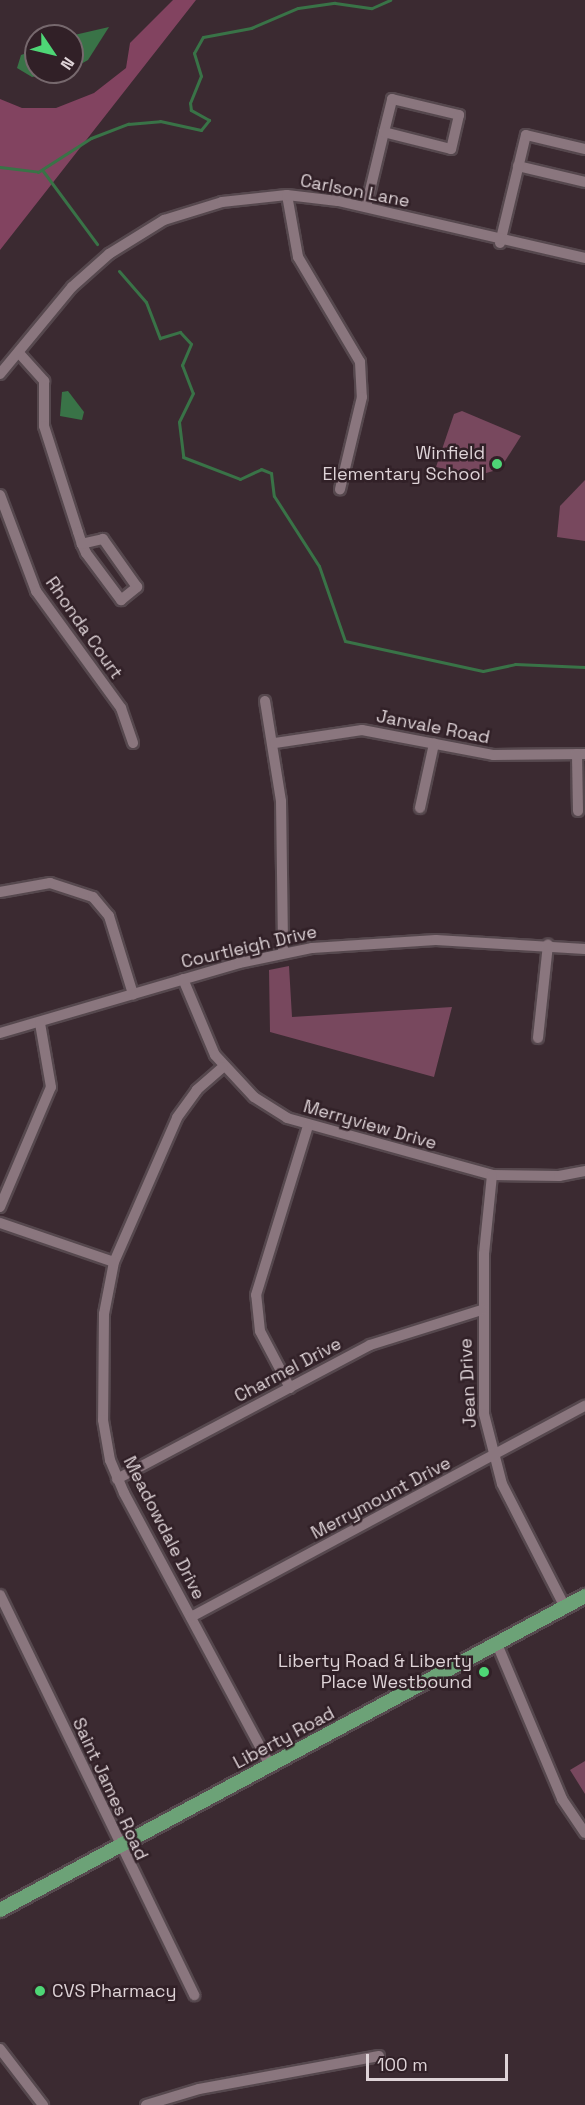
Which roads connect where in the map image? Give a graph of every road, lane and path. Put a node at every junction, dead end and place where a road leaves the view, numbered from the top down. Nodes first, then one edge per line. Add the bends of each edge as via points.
1 (384, 132) junction
2 (585, 149) edge
3 (518, 166) junction
4 (585, 182) edge
5 (287, 195) junction
6 (366, 207) junction
7 (500, 243) junction
8 (585, 258) edge
9 (19, 353) junction
10 (0, 374) edge
11 (340, 489) dead end
12 (0, 495) edge
13 (82, 544) junction
14 (265, 701) dead end
15 (134, 743) dead end
16 (275, 743) junction
17 (434, 744) junction
18 (581, 754) edge
19 (420, 808) dead end
20 (578, 811) dead end
21 (0, 891) edge
22 (548, 945) junction
23 (585, 949) edge
24 (283, 953) junction
25 (183, 979) junction
26 (133, 994) junction
27 (40, 1023) junction
28 (0, 1033) edge
29 (538, 1038) dead end
30 (224, 1067) junction
31 (308, 1126) junction
32 (585, 1171) edge
33 (492, 1175) junction
34 (0, 1206) edge
35 (0, 1223) edge
36 (114, 1262) junction
37 (482, 1310) junction
38 (290, 1388) junction
39 (585, 1406) edge
40 (492, 1457) junction
41 (117, 1479) junction
42 (0, 1595) edge
43 (585, 1596) edge
44 (565, 1607) junction
45 (191, 1617) junction
46 (497, 1644) junction
47 (270, 1765) junction
48 (585, 1833) edge
49 (118, 1847) junction
50 (0, 1911) edge
51 (194, 1995) dead end
52 (0, 2049) edge
53 (379, 2056) dead end
54 (43, 2105) edge
55 (146, 2105) edge

1 - 1 street via 392,99 459,115 451,149
1 - 6 street
2 - 3 street via 525,135
3 - 4 street
3 - 7 street
5 - 6 street, Carlson Lane
5 - 9 street, Carlson Lane via 192,210 136,236 72,287
5 - 11 street via 298,257 360,362 362,397
6 - 7 street, Carlson Lane
7 - 8 street, Carlson Lane
9 - 10 street, Carlson Lane
9 - 13 street via 44,381 44,426
12 - 15 street, Rhonda Court via 36,591 121,708
13 - 13 street via 121,600 137,586 103,538
14 - 16 street
16 - 17 street, Janvale Road via 362,730
16 - 24 street
17 - 18 street, Janvale Road via 493,755
17 - 19 street
18 - 20 street
21 - 26 street via 50,883 93,897 109,915
22 - 23 street, Courtleigh Drive
22 - 24 street, Courtleigh Drive via 376,941
22 - 29 street
24 - 25 street, Courtleigh Drive
25 - 26 street, Courtleigh Drive
25 - 30 street, Merryview Drive via 207,1042
26 - 27 street, Courtleigh Drive
27 - 28 street, Courtleigh Drive
27 - 34 street via 51,1087
30 - 31 street, Merryview Drive via 272,1110
30 - 36 street, Meadowdale Drive via 197,1089 177,1118
31 - 33 street, Merryview Drive
31 - 38 street via 256,1295 260,1331
32 - 33 street, Merryview Drive
33 - 37 street, Jean Drive
35 - 36 street
36 - 41 street, Meadowdale Drive via 104,1314 103,1420
37 - 38 street, Charmel Drive via 389,1337
37 - 40 street, Jean Drive via 482,1395
38 - 41 street, Charmel Drive
39 - 40 street, Merrymount Drive
40 - 44 street, Jean Drive
40 - 45 street, Merrymount Drive
41 - 45 street, Meadowdale Drive
42 - 49 street, Saint James Road
43 - 44 main road, Liberty Road
44 - 46 main road, Liberty Road
45 - 47 street, Meadowdale Drive
46 - 47 main road, Liberty Road
46 - 48 street via 562,1799
47 - 49 main road, Liberty Road
49 - 50 main road, Liberty Road
49 - 51 street, Saint James Road
52 - 54 street
53 - 55 street via 199,2089

